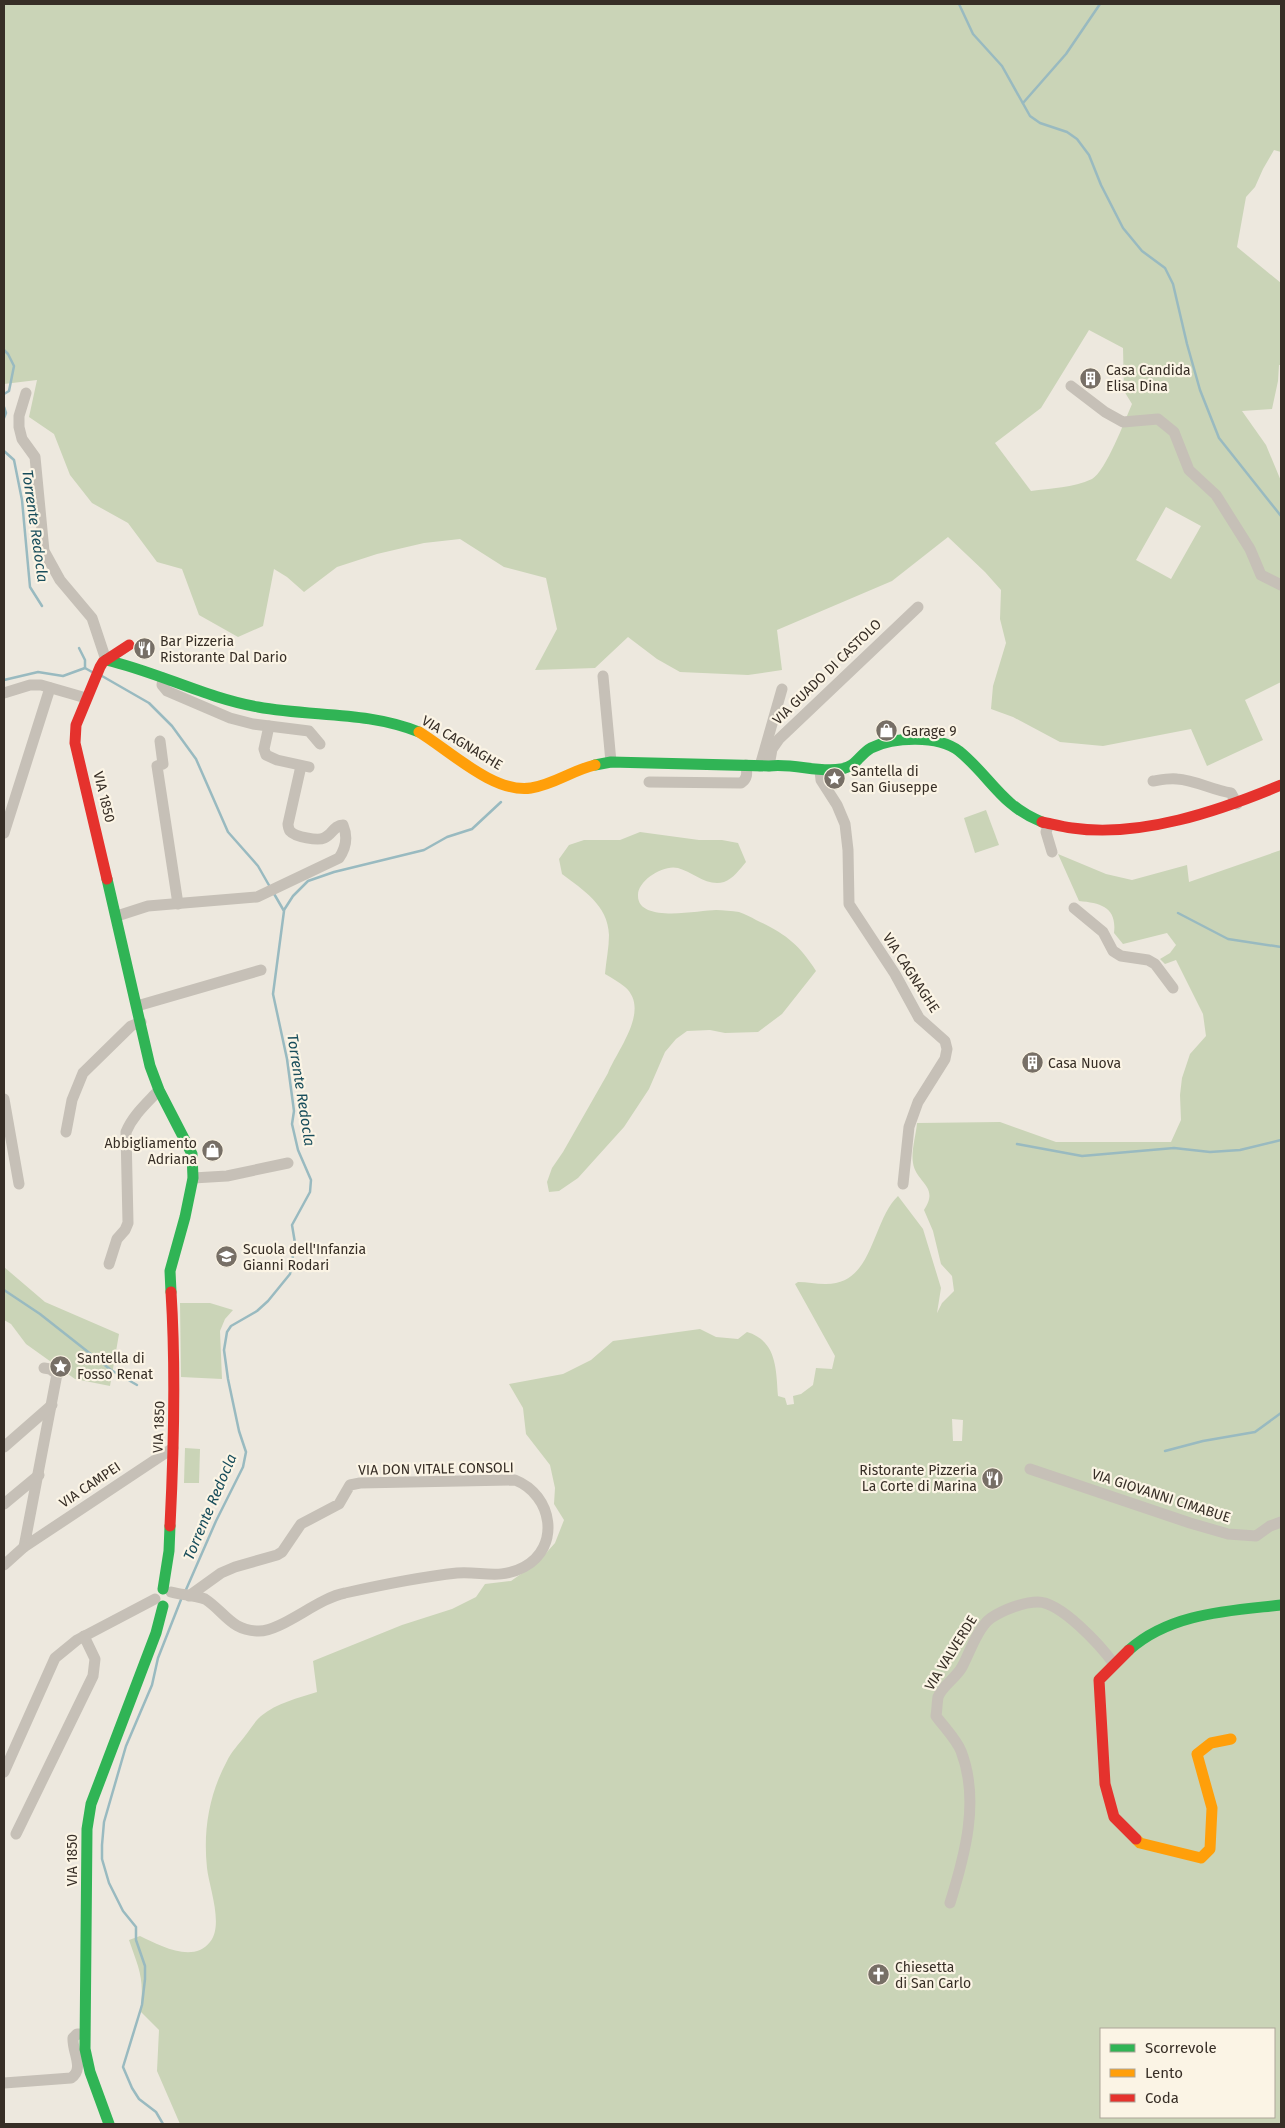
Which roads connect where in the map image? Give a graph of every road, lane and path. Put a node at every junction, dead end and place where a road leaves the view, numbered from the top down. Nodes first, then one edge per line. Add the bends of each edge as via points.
1 (1071, 386) dead end
2 (26, 393) dead end
3 (1281, 585) edge
4 (918, 607) dead end
5 (129, 645) dead end
6 (103, 664) junction
7 (603, 676) dead end
8 (163, 678) junction
9 (50, 688) junction
10 (782, 689) dead end
11 (4, 693) edge
12 (86, 698) junction
13 (269, 726) junction
14 (160, 741) dead end
15 (320, 744) dead end
16 (611, 762) junction
17 (746, 765) junction
18 (764, 766) junction
19 (820, 771) junction
20 (1153, 781) dead end
21 (649, 782) dead end
22 (1281, 785) edge
23 (8, 803) edge
24 (1237, 804) junction
25 (1049, 824) junction
26 (4, 833) edge
27 (1052, 852) dead end
28 (178, 904) junction
29 (1074, 908) dead end
30 (117, 916) junction
31 (262, 970) dead end
32 (1173, 988) dead end
33 (137, 1006) junction
34 (141, 1022) junction
35 (159, 1090) junction
36 (4, 1099) edge
37 (66, 1132) dead end
38 (288, 1163) dead end
39 (193, 1178) junction
40 (19, 1184) dead end
41 (903, 1184) dead end
42 (109, 1264) dead end
43 (44, 1368) dead end
44 (52, 1405) junction
45 (4, 1447) edge
46 (173, 1448) junction
47 (1030, 1469) dead end
48 (38, 1475) junction
49 (4, 1504) edge
50 (1281, 1522) edge
51 (24, 1547) junction
52 (4, 1565) edge
53 (175, 1593) junction
54 (159, 1602) junction
55 (1281, 1605) edge
56 (84, 1636) junction
57 (1114, 1664) junction
58 (1231, 1739) dead end
59 (4, 1772) edge
60 (16, 1834) dead end
61 (950, 1903) dead end
62 (84, 2034) junction
63 (4, 2083) edge
64 (109, 2124) edge

1 - 3 street via 1123,422 1158,419 1170,427 1189,470 1216,495 1250,549 1261,575
2 - 6 street via 19,427 22,439 35,457 44,551 60,580 92,618
4 - 18 street, VIA GUADO DI CASTOLO via 779,739
5 - 6 street
6 - 8 street, VIA CAGNAGHE via 127,664
6 - 12 street, VIA 1850
7 - 16 street
8 - 13 street via 162,685 167,691 230,718
8 - 16 street, VIA CAGNAGHE via 258,707 398,723 420,732 492,780 509,787 525,789 591,765
9 - 11 street via 30,685
9 - 12 street
9 - 23 street
10 - 18 street
12 - 30 street, VIA 1850 via 76,725 75,744
13 - 15 street via 309,731
13 - 28 street via 264,749 266,755 305,767 289,830 316,840 326,838 343,825 345,850 339,858 261,896
14 - 28 street via 163,764 157,766
16 - 17 street, VIA CAGNAGHE
17 - 18 street, VIA CAGNAGHE
17 - 21 street via 747,774 741,783
18 - 19 street, VIA CAGNAGHE via 794,764
19 - 25 street, VIA CAGNAGHE via 850,767 876,747 939,741 961,753 1015,808
19 - 41 street, VIA CAGNAGHE via 821,780 845,824 849,904 920,1018 945,1042 947,1049 945,1059 918,1102 909,1127
20 - 24 street via 1175,778 1188,781 1230,793
22 - 24 street, VIA CAGNAGHE
23 - 26 street
24 - 25 street, VIA CAGNAGHE via 1207,814 1130,828 1092,829
25 - 27 street via 1046,832
28 - 30 street via 148,906
29 - 32 street via 1103,932 1114,951 1121,956 1155,964
30 - 33 street, VIA 1850
31 - 33 street
33 - 34 street, VIA 1850
34 - 35 street, VIA 1850 via 150,1066
34 - 37 street via 131,1026 83,1073 72,1100
35 - 39 street, VIA 1850 via 192,1154
35 - 42 street via 136,1115 126,1132 128,1223 117,1239
36 - 40 street
38 - 39 street via 227,1176
39 - 46 street, VIA 1850 via 170,1271 174,1353
43 - 44 street via 57,1374
44 - 45 street
44 - 48 street
46 - 51 street, VIA CAMPEI
46 - 53 street, VIA 1850 via 169,1551
47 - 50 street, VIA GIOVANNI CIMABUE via 1228,1534 1256,1536
48 - 49 street
48 - 51 street
51 - 52 street, VIA CAMPEI
53 - 53 street, VIA DON VITALE CONSOLI via 235,1566 282,1552 301,1524 339,1504 350,1485 516,1480 541,1499 546,1512 546,1538 541,1550 534,1559 513,1572 495,1575 456,1573 337,1594 264,1631 242,1628 209,1602
53 - 54 street, VIA 1850 via 171,1602
54 - 56 street
54 - 62 street, VIA 1850 via 156,1633 88,1818
55 - 57 street via 1182,1620 1143,1638
56 - 59 street via 55,1658
56 - 60 street via 95,1660 93,1676
57 - 58 street via 1099,1680 1105,1784 1114,1817 1140,1843 1201,1858 1210,1849 1213,1819 1197,1754 1211,1743
57 - 61 street, VIA VALVERDE via 1073,1620 1037,1602 1017,1606 990,1619 961,1669 934,1693 936,1716 960,1749 968,1780 969,1821 962,1863
62 - 63 street via 73,2038 78,2068 75,2076
62 - 64 street, VIA 1850 via 90,2072

